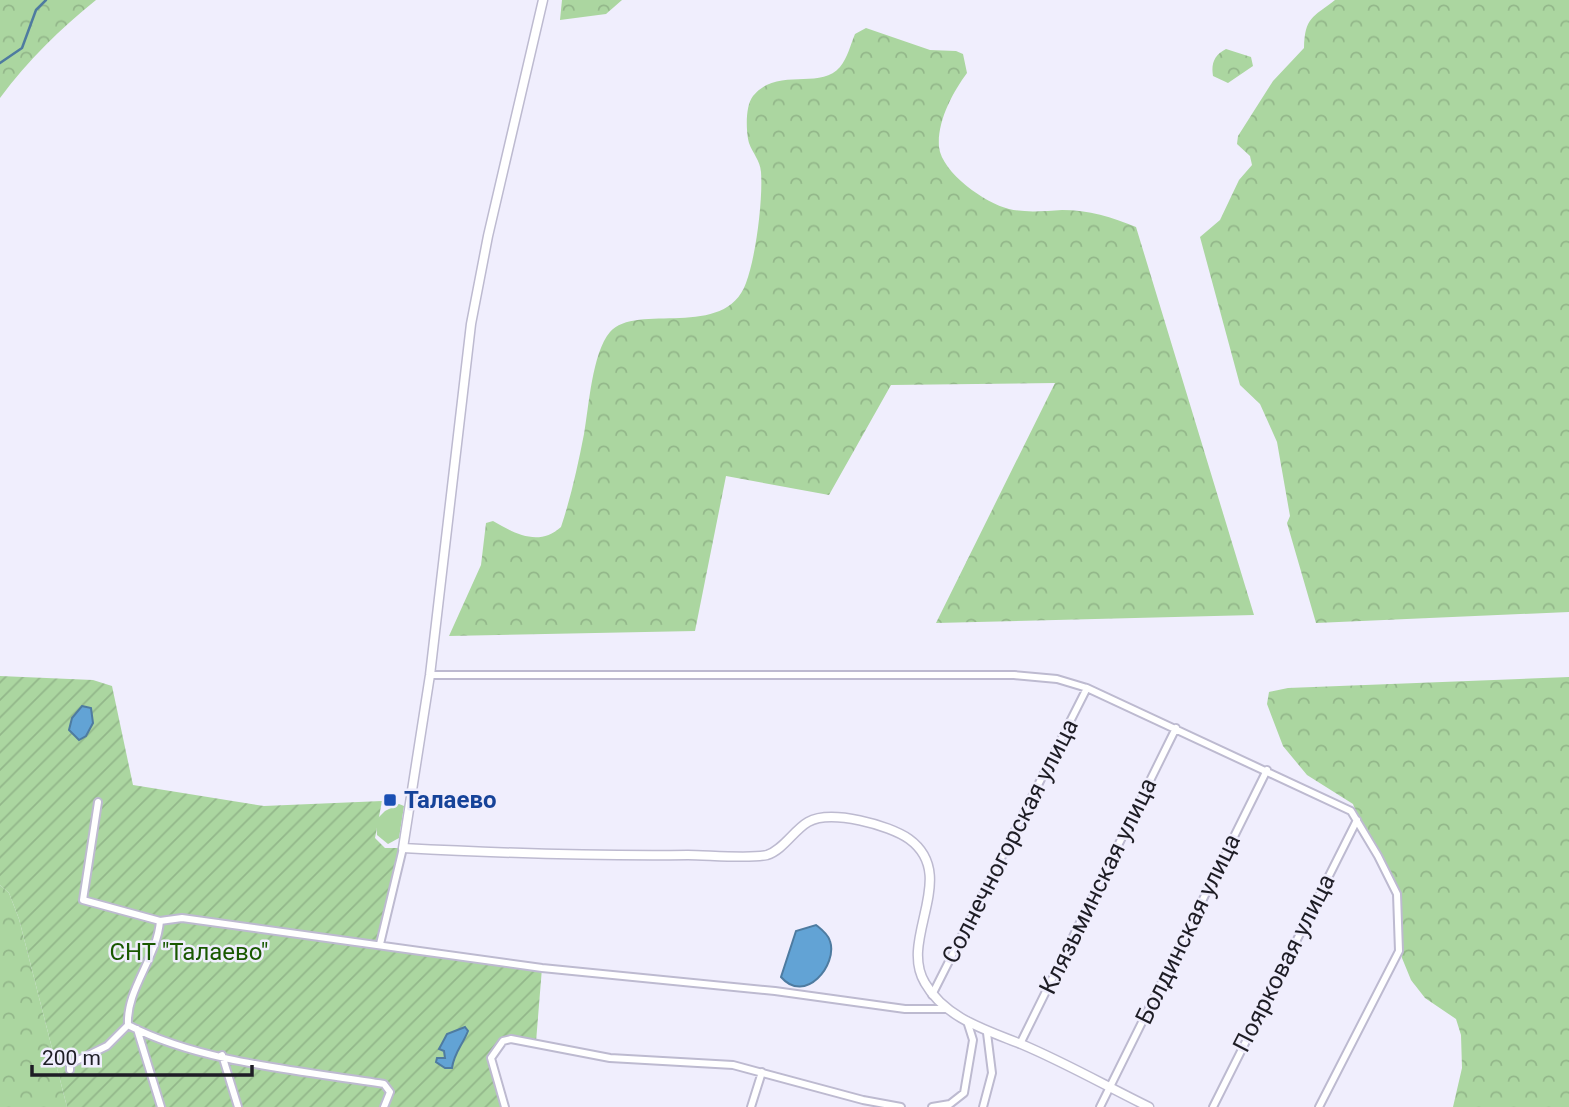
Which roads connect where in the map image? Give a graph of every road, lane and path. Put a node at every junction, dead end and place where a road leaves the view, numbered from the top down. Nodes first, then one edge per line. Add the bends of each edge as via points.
1 (543, 0) edge
2 (430, 675) junction
3 (1087, 688) junction
4 (1176, 728) junction
5 (1267, 770) junction
6 (98, 802) dead end
7 (1357, 820) junction
8 (403, 848) junction
9 (160, 921) junction
10 (380, 944) junction
11 (932, 995) junction
12 (947, 1009) junction
13 (967, 1021) junction
14 (128, 1025) junction
15 (136, 1029) junction
16 (987, 1033) junction
17 (1020, 1044) junction
18 (222, 1055) junction
19 (70, 1070) dead end
20 (762, 1072) junction
21 (1110, 1088) junction
22 (862, 1104) edge
23 (161, 1107) edge
24 (238, 1107) edge
25 (384, 1107) edge
26 (505, 1107) edge
27 (751, 1107) edge
28 (901, 1107) edge
29 (932, 1107) edge
30 (983, 1107) edge
31 (1100, 1107) edge
32 (1149, 1107) edge
33 (1213, 1107) edge
34 (1319, 1107) edge

1 - 2 street via 471,324
2 - 3 street via 1014,676 1057,679
2 - 8 street
3 - 4 street
3 - 11 street, Солнечногорская улица
4 - 5 street
4 - 17 street, Клязьминская улица
5 - 7 street via 1351,811
5 - 21 street, Болдинская улица
6 - 9 street via 83,900
7 - 33 street, Поярковая улица
7 - 34 street via 1397,894 1400,944
8 - 10 street
8 - 11 street via 576,856 767,855 811,820 844,818 880,826 910,840 930,871 918,969
9 - 10 street via 182,918
9 - 14 street
10 - 12 street via 542,968 905,1009
11 - 12 street
12 - 13 street
13 - 16 street
13 - 29 street via 973,1040 964,1093 950,1104
14 - 15 street
14 - 19 street via 107,1046 70,1064
15 - 18 street via 186,1048
15 - 23 street
16 - 17 street
16 - 30 street via 992,1073
17 - 21 street
18 - 24 street
18 - 25 street via 384,1084 390,1093
20 - 22 street
20 - 26 street via 707,1061 610,1058 511,1039 503,1041 491,1058
20 - 27 street
21 - 31 street, Болдинская улица
21 - 32 street
22 - 28 street

